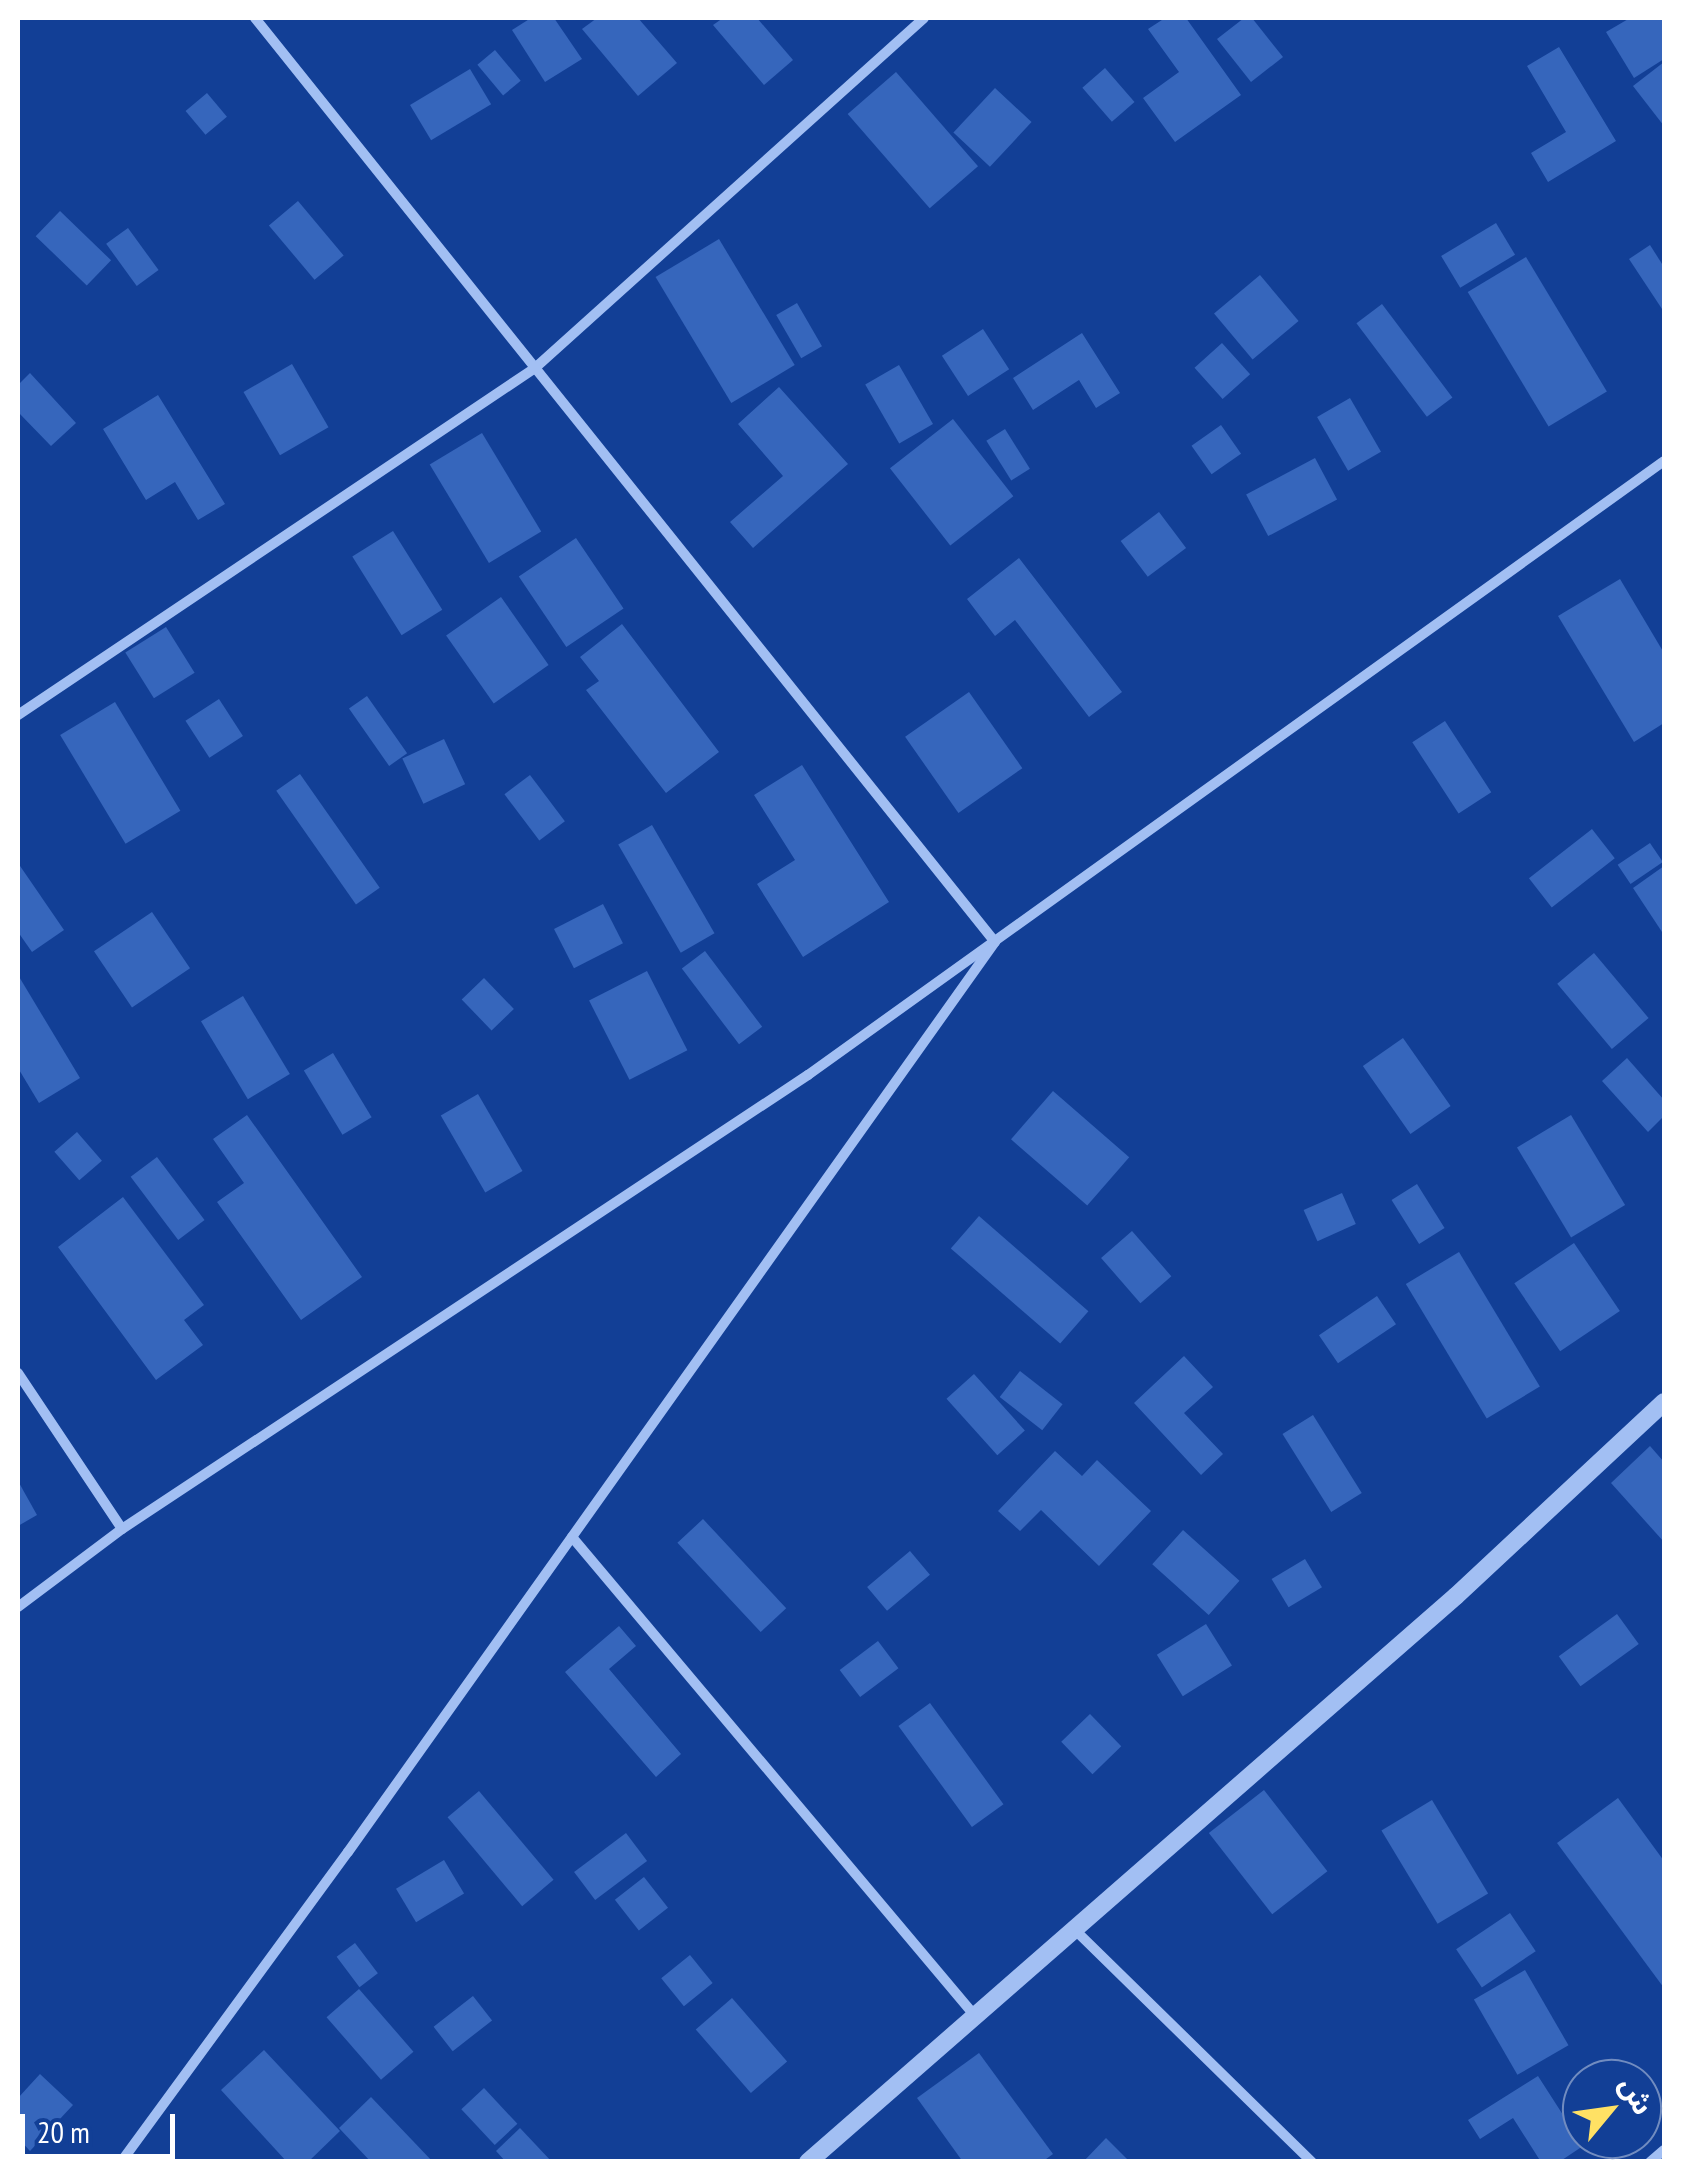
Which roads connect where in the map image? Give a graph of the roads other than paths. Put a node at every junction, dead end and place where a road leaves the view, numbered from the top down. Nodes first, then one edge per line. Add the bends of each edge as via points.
1 (255, 18) edge
2 (924, 18) edge
3 (535, 368) junction
4 (1664, 461) edge
5 (18, 715) edge
6 (995, 942) junction
7 (18, 1373) edge
8 (1664, 1402) edge
9 (122, 1528) junction
10 (572, 1537) junction
11 (18, 1607) edge
12 (1074, 1929) junction
13 (976, 2016) junction
14 (1664, 2150) edge
15 (121, 2162) edge
16 (808, 2162) edge
17 (1312, 2162) edge
18 (1650, 2162) edge

1 - 3 street
2 - 3 street
3 - 5 street
3 - 6 street
4 - 6 street
6 - 9 street via 808,1075
6 - 10 street
7 - 9 street
8 - 12 street via 1442,1609
9 - 11 street
10 - 13 street
10 - 15 street
12 - 13 street
12 - 17 street
13 - 16 street
14 - 18 street

